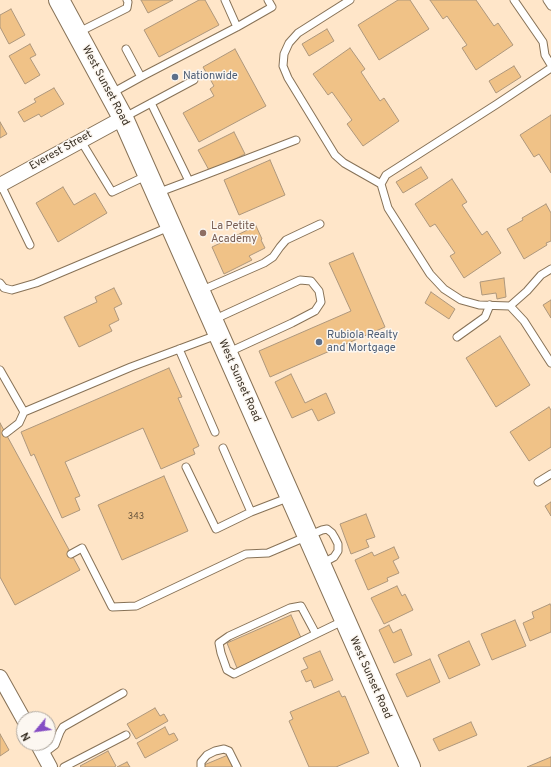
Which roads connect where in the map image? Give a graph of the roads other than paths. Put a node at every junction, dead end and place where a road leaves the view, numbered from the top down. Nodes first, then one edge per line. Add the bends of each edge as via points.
1 (59, 0) edge
2 (127, 0) edge
3 (225, 0) edge
4 (268, 0) edge
5 (350, 0) edge
6 (514, 0) edge
7 (547, 0) edge
8 (551, 6) edge
9 (237, 26) junction
10 (77, 33) junction
11 (126, 49) dead end
12 (551, 65) edge
13 (551, 68) edge
14 (141, 77) junction
15 (194, 80) dead end
16 (110, 94) junction
17 (152, 102) junction
18 (123, 118) junction
19 (296, 140) dead end
20 (81, 141) junction
21 (148, 175) junction
22 (189, 181) junction
23 (381, 184) junction
24 (0, 185) edge
25 (156, 193) junction
26 (320, 224) dead end
27 (171, 226) junction
28 (30, 245) dead end
29 (551, 269) edge
30 (0, 283) edge
31 (200, 291) junction
32 (490, 305) junction
33 (510, 306) junction
34 (216, 327) junction
35 (457, 337) dead end
36 (179, 349) junction
37 (227, 353) junction
38 (551, 363) edge
39 (0, 370) edge
40 (24, 412) junction
41 (215, 432) dead end
42 (6, 433) dead end
43 (223, 448) dead end
44 (186, 467) dead end
45 (551, 474) edge
46 (538, 482) dead end
47 (290, 497) junction
48 (251, 512) junction
49 (308, 536) junction
50 (71, 554) dead end
51 (345, 620) junction
52 (316, 634) junction
53 (2, 684) edge
54 (123, 693) dead end
55 (18, 711) edge
56 (126, 735) dead end
57 (56, 742) edge
58 (42, 751) edge
59 (406, 766) edge
60 (50, 767) edge
61 (64, 767) edge
62 (200, 767) edge
63 (237, 767) edge

1 - 10 main road, West Sunset Road
2 - 10 lane via 127,8
3 - 9 lane
4 - 9 lane via 272,7
5 - 23 lane via 298,33 284,54 283,66 335,155
6 - 12 lane via 543,42 545,55
7 - 8 lane
9 - 14 lane
10 - 16 main road, West Sunset Road
11 - 14 lane
13 - 23 lane via 386,175
14 - 16 lane
15 - 17 lane
16 - 18 main road, West Sunset Road
17 - 18 lane
17 - 22 lane
18 - 20 street, Everest Street
18 - 21 main road, West Sunset Road
19 - 22 lane
20 - 21 lane via 112,192
20 - 24 street, Everest Street
21 - 25 main road, West Sunset Road
22 - 25 lane
23 - 32 lane via 388,208 430,274 444,289 461,300
24 - 28 lane
25 - 27 main road, West Sunset Road
26 - 31 lane via 286,240 273,257 264,263
27 - 30 lane via 36,283 12,290 4,288
27 - 31 main road, West Sunset Road
29 - 33 lane via 541,275
31 - 34 main road, West Sunset Road
32 - 33 lane
32 - 35 lane via 485,318
33 - 38 lane via 524,321
34 - 36 lane
34 - 37 main road, West Sunset Road
34 - 37 lane via 300,280 311,281 318,291 321,302 315,311
36 - 40 lane
36 - 41 lane
37 - 47 main road, West Sunset Road
39 - 40 lane
40 - 42 lane via 20,423
43 - 48 lane
44 - 48 lane via 216,529
45 - 46 lane
47 - 48 lane
47 - 49 main road, West Sunset Road
49 - 50 lane via 268,553 246,554 136,606 112,607 82,548
49 - 51 main road, West Sunset Road
51 - 52 lane
51 - 59 main road, West Sunset Road
52 - 52 lane via 234,674 227,670 219,643 290,608 301,606
53 - 55 street
54 - 57 lane via 63,727
56 - 61 lane
58 - 60 street
62 - 63 lane via 207,755 224,749 229,751

